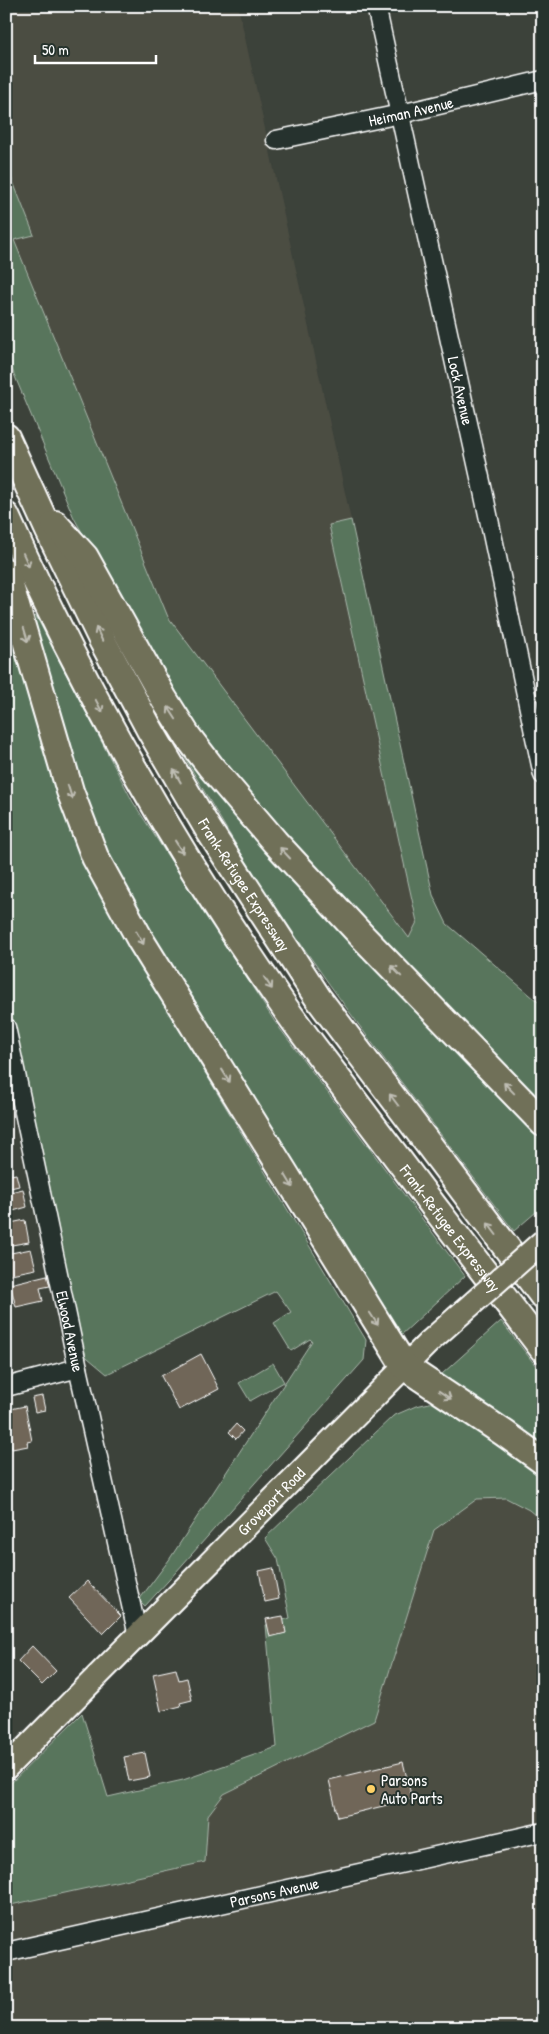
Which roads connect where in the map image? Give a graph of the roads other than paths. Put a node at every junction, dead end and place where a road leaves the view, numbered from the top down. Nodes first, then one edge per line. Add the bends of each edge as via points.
1 (376, 6) edge
2 (543, 80) edge
3 (399, 114) junction
4 (276, 140) dead end
5 (6, 436) edge
6 (36, 504) junction
7 (6, 516) edge
8 (6, 572) edge
9 (543, 775) edge
10 (6, 1026) edge
11 (543, 1123) edge
12 (543, 1241) edge
13 (543, 1296) edge
14 (543, 1349) edge
15 (405, 1367) junction
16 (78, 1368) junction
17 (6, 1386) edge
18 (543, 1461) edge
19 (138, 1636) junction
20 (6, 1768) edge
21 (543, 1832) edge
22 (6, 1952) edge

1 - 3 street, Lock Avenue
2 - 3 street, Heiman Avenue
3 - 4 street, Heiman Avenue
3 - 9 street, Lock Avenue
5 - 6 highway, Frank-Refugee Expressway
11 -> 6 highway via 363,937 210,767 164,699 85,557
13 -> 6 highway, Frank-Refugee Expressway via 318,998 208,829 108,651
7 -> 14 highway, Frank-Refugee Expressway via 76,662 208,892 282,1004
8 -> 15 highway via 70,791 95,857 141,941
10 - 16 street, Elwood Avenue
12 - 15 main road, Groveport Road, bridge
15 -> 18 highway
15 - 19 main road, Groveport Road
16 - 17 street
16 - 19 street, Elwood Avenue
19 - 20 main road, Groveport Road
21 - 22 street, Parsons Avenue

